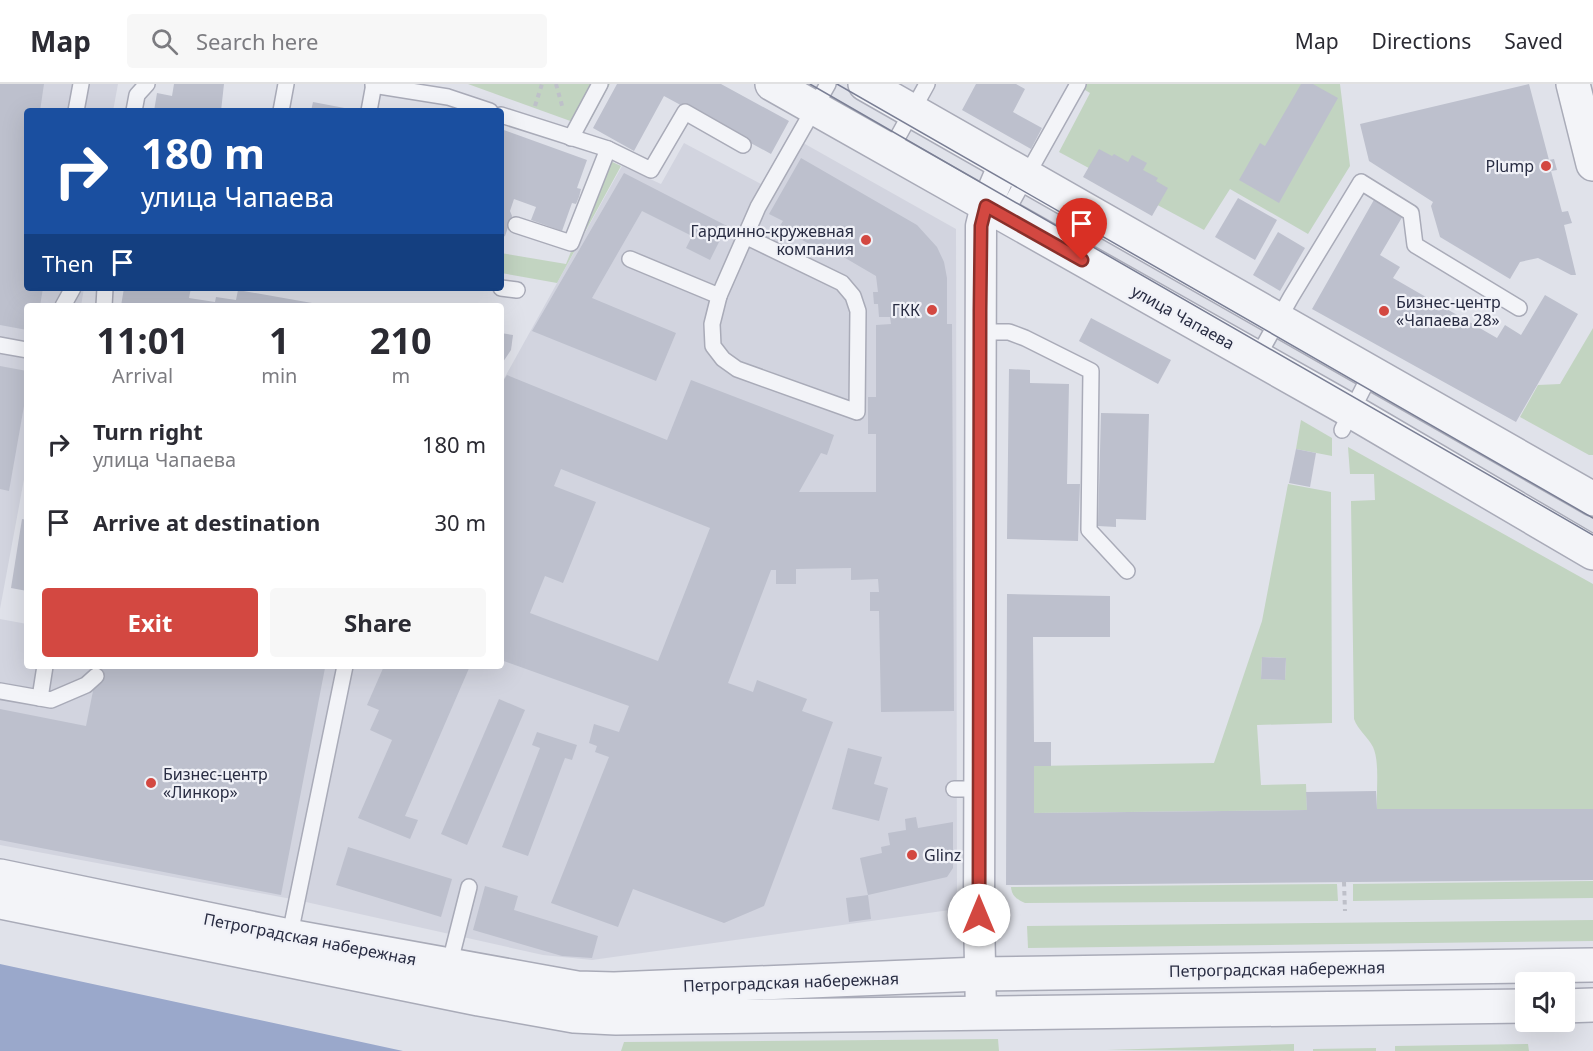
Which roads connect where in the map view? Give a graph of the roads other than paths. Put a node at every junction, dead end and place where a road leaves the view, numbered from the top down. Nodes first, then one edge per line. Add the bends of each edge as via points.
1 (81, 84) edge
2 (147, 84) edge
3 (286, 84) edge
4 (600, 84) edge
5 (772, 84) edge
6 (865, 84) edge
7 (1078, 84) edge
8 (1573, 84) edge
9 (374, 85) edge
10 (821, 96) edge
11 (919, 97) edge
12 (446, 104) edge
13 (77, 108) edge
14 (135, 108) edge
15 (282, 108) edge
16 (370, 108) edge
17 (471, 108) edge
18 (504, 116) edge
19 (571, 138) junction
20 (743, 145) dead end
21 (608, 149) junction
22 (890, 151) junction
23 (1593, 164) edge
24 (1015, 170) junction
25 (995, 211) junction
26 (516, 225) dead end
27 (746, 236) junction
28 (630, 259) dead end
29 (504, 288) edge
30 (517, 290) dead end
31 (719, 296) junction
32 (1519, 308) dead end
33 (1278, 320) junction
34 (980, 332) junction
35 (0, 345) edge
36 (24, 349) edge
37 (1257, 358) junction
38 (1371, 373) junction
39 (1346, 421) junction
40 (1593, 499) edge
41 (1593, 553) edge
42 (1127, 571) dead end
43 (45, 669) edge
44 (344, 669) edge
45 (96, 676) dead end
46 (0, 691) edge
47 (40, 698) junction
48 (0, 876) edge
49 (469, 887) dead end
50 (0, 902) edge
51 (287, 948) junction
52 (1593, 965) edge
53 (449, 966) junction
54 (980, 974) junction
55 (1593, 1005) edge
56 (1515, 1006) edge
57 (1575, 1006) edge
58 (981, 1014) junction

1 - 13 lane
2 - 14 lane via 137,95
3 - 15 lane
4 - 19 lane
5 - 10 street, улица Чапаева
6 - 11 street
7 - 24 lane
8 - 23 street
9 - 12 lane
9 - 16 lane
10 - 22 street, улица Чапаева
10 - 27 lane via 758,207
11 - 22 lane
11 - 24 street
12 - 17 lane
18 - 19 lane
19 - 21 lane
20 - 21 lane via 685,112 651,170
21 - 26 lane via 570,243
22 - 25 street, улица Чапаева
24 - 25 street
24 - 33 street
25 - 34 street via 981,226
25 - 37 street, улица Чапаева
27 - 31 lane
27 - 31 lane via 842,283 853,296 858,311 857,412 737,369 723,359 713,346 712,324
28 - 31 lane
29 - 30 lane
32 - 33 lane via 1415,245 1411,213 1361,182
33 - 37 lane
33 - 38 street
34 - 42 lane via 1009,332 1091,371 1089,530
34 - 54 street via 967,789
35 - 36 lane
37 - 39 street, улица Чапаева
38 - 39 lane
38 - 40 street
39 - 41 street, улица Чапаева
43 - 47 lane
44 - 51 lane
45 - 47 lane via 86,685 51,700
46 - 47 lane
48 - 51 street, Петроградская набережная
49 - 53 lane
50 - 51 street, Петроградская набережная
51 - 53 street, Петроградская набережная
51 - 58 street, Петроградская набережная via 574,1016
52 - 54 street, Петроградская набережная
53 - 54 street, Петроградская набережная via 577,988 614,989
54 - 58 street
55 - 57 street
56 - 58 street, Петроградская набережная

